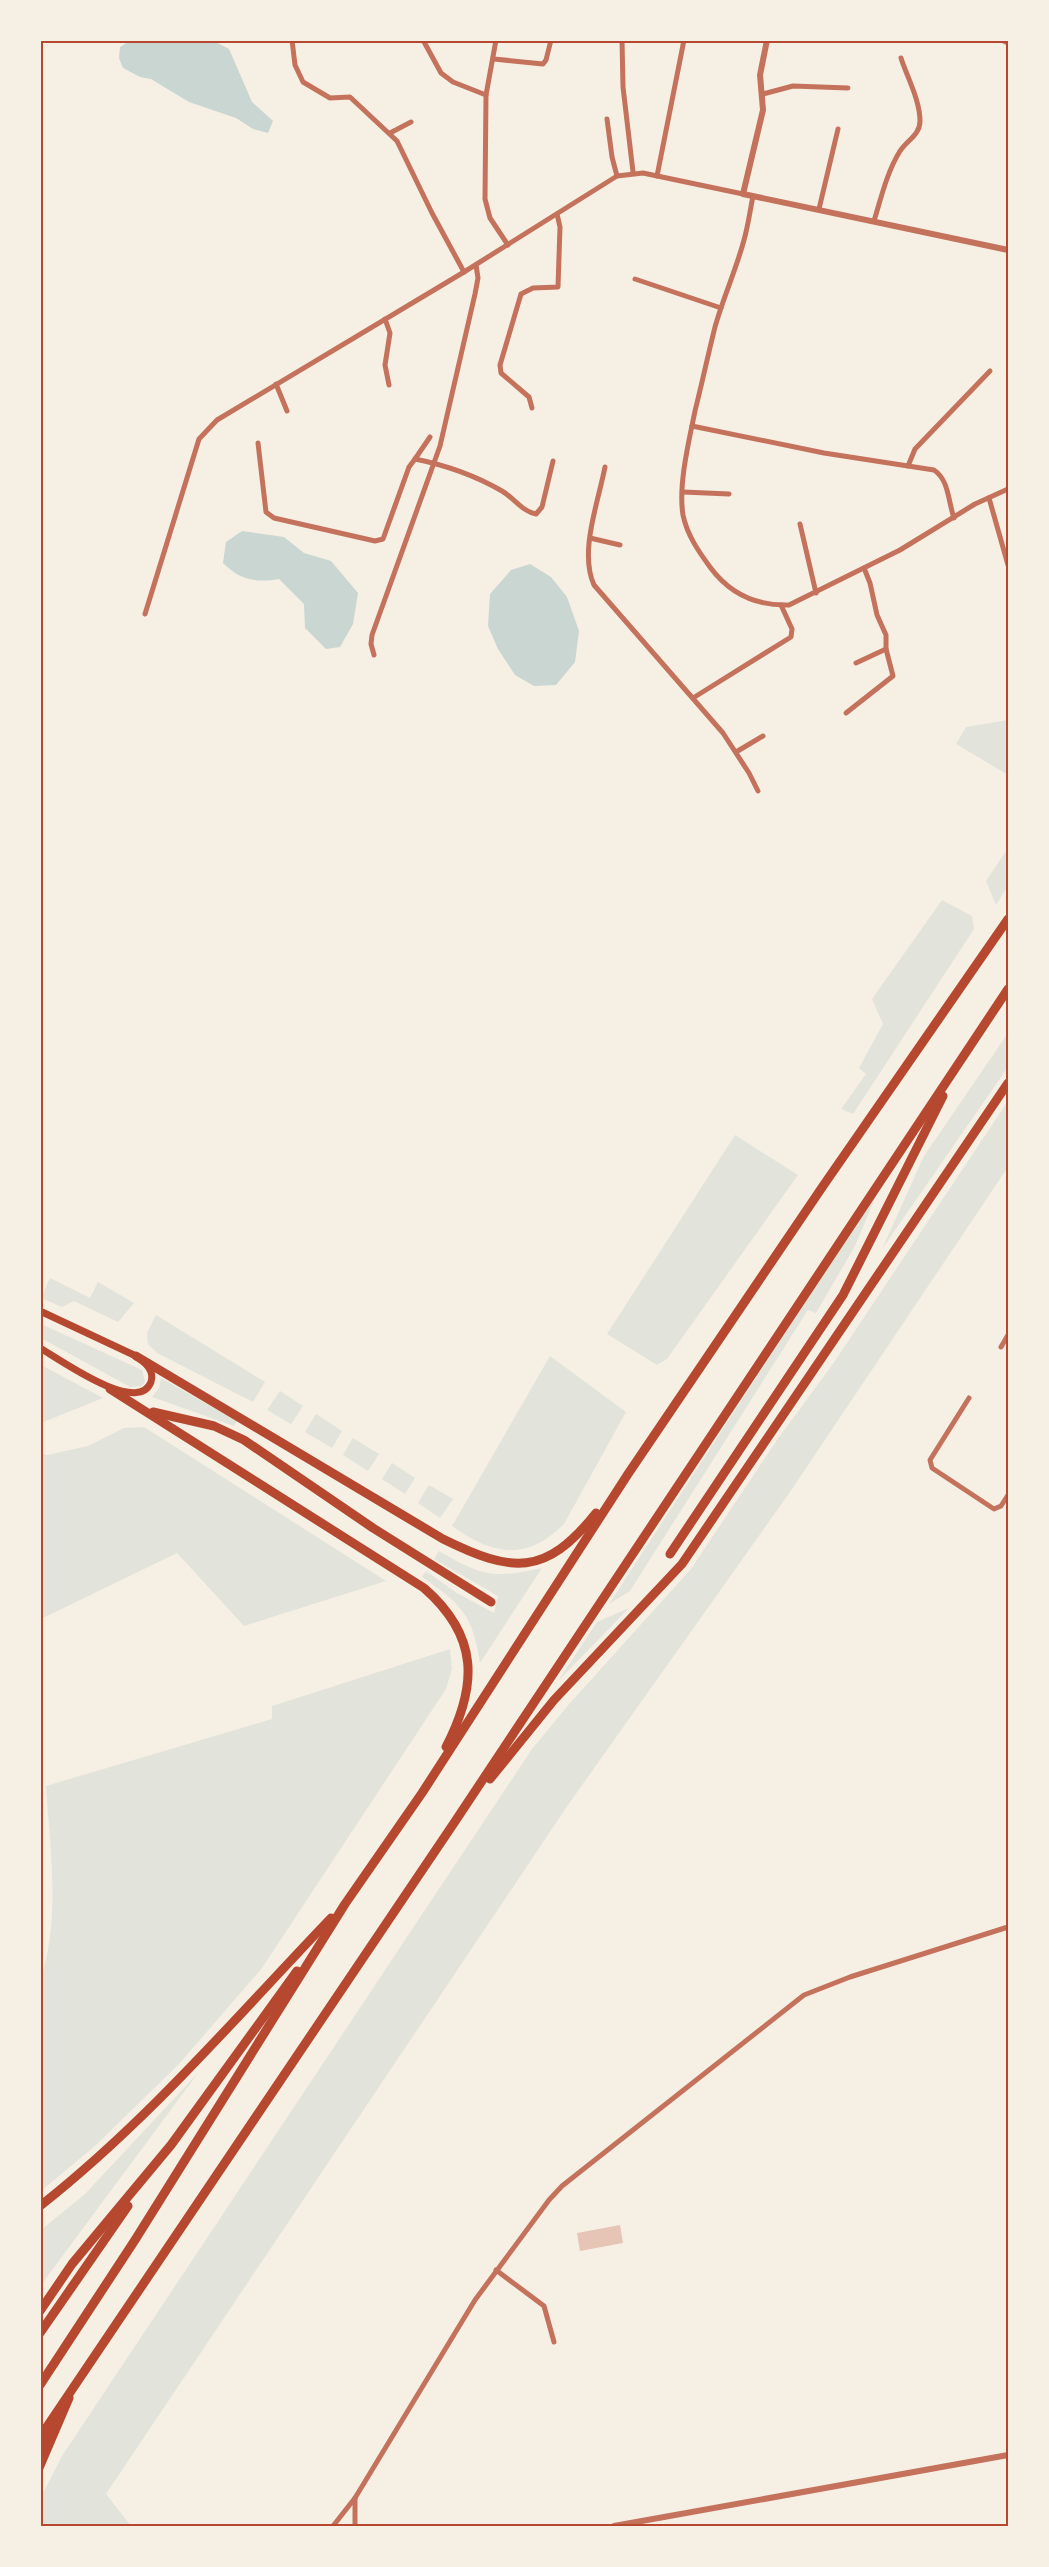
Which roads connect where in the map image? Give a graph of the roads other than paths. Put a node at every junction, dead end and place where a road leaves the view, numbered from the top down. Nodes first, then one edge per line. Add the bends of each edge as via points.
1 (292, 40) edge
2 (423, 40) edge
3 (496, 40) edge
4 (551, 40) edge
5 (622, 40) edge
6 (684, 40) edge
7 (767, 40) edge
8 (1001, 40) edge
9 (1008, 43) edge
10 (901, 58) dead end
11 (494, 59) junction
12 (848, 88) dead end
13 (763, 94) junction
14 (486, 95) junction
15 (607, 119) dead end
16 (411, 122) dead end
17 (838, 129) dead end
18 (390, 134) junction
19 (633, 172) junction
20 (617, 176) junction
21 (657, 176) junction
22 (743, 194) junction
23 (753, 196) junction
24 (819, 209) junction
25 (557, 214) junction
26 (874, 221) junction
27 (508, 245) junction
28 (1008, 250) edge
29 (476, 265) junction
30 (464, 273) junction
31 (635, 279) dead end
32 (721, 308) junction
33 (385, 319) junction
34 (990, 371) dead end
35 (276, 384) junction
36 (389, 385) dead end
37 (532, 408) dead end
38 (287, 411) dead end
39 (692, 426) junction
40 (430, 436) dead end
41 (258, 443) dead end
42 (415, 459) junction
43 (554, 461) dead end
44 (435, 463) junction
45 (908, 466) junction
46 (605, 467) dead end
47 (1008, 489) edge
48 (683, 492) junction
49 (729, 494) dead end
50 (988, 498) junction
51 (954, 518) junction
52 (800, 524) dead end
53 (590, 538) junction
54 (620, 545) dead end
55 (1008, 565) edge
56 (864, 568) junction
57 (816, 593) junction
58 (781, 605) junction
59 (145, 614) dead end
60 (886, 650) junction
61 (374, 656) dead end
62 (856, 663) dead end
63 (693, 698) junction
64 (846, 713) dead end
65 (763, 736) dead end
66 (736, 752) junction
67 (758, 791) dead end
68 (1008, 919) edge
69 (1008, 989) edge
70 (1008, 1001) edge
71 (971, 1044) junction
72 (1008, 1083) edge
73 (40, 1311) edge
74 (1008, 1335) edge
75 (1001, 1347) dead end
76 (40, 1348) edge
77 (136, 1356) junction
78 (110, 1389) junction
79 (969, 1398) dead end
80 (147, 1410) junction
81 (628, 1474) junction
82 (1008, 1495) edge
83 (670, 1554) dead end
84 (491, 1602) dead end
85 (422, 1792) junction
86 (454, 1823) junction
87 (345, 1904) junction
88 (1008, 1927) edge
89 (171, 2145) junction
90 (40, 2206) edge
91 (496, 2270) junction
92 (40, 2311) edge
93 (40, 2333) edge
94 (554, 2342) dead end
95 (40, 2385) edge
96 (76, 2385) junction
97 (40, 2437) edge
98 (40, 2452) edge
99 (1008, 2455) edge
100 (40, 2468) edge
101 (355, 2498) junction
102 (333, 2526) edge
103 (355, 2526) edge
104 (614, 2526) edge

1 - 18 street via 295,65 303,82 330,98 350,96
2 - 14 street via 441,73
3 - 11 street
4 - 11 street via 543,64
5 - 19 street
6 - 21 street
7 - 13 street via 760,75
8 - 9 street
10 - 26 street via 920,123 894,163
11 - 14 street
12 - 13 street via 793,86
13 - 22 street via 763,110
14 - 27 street via 485,199 490,218
15 - 20 street
16 - 18 street
17 - 24 street
18 - 30 street via 404,153
19 - 20 street
19 - 21 street
20 - 25 street
21 - 22 street
22 - 23 street
23 - 24 street
23 - 32 street via 744,241
24 - 26 street
25 - 27 street
25 - 37 street via 558,287 532,288 521,294 500,365 501,374 529,397
26 - 28 street
27 - 29 street
29 - 30 street
29 - 44 street via 475,294
30 - 33 street
31 - 32 street
32 - 39 street
33 - 35 street
33 - 36 street via 390,333 385,365
34 - 45 street via 915,449
35 - 38 street
35 - 59 street via 217,420 199,439
39 - 45 street
39 - 48 street
40 - 42 street
41 - 42 street via 266,512 274,518 375,541 383,539
42 - 44 street
43 - 44 street via 537,514 487,483
44 - 61 street via 372,635
45 - 51 street via 941,475
46 - 53 street
47 - 50 street
48 - 49 street
48 - 58 street via 686,524 719,580 748,598
50 - 51 street
50 - 55 street
51 - 56 street
52 - 57 street
53 - 54 street
53 - 63 street via 587,564 600,594
56 - 57 street
56 - 60 street via 886,635
57 - 58 street
58 - 63 street via 792,629 791,637
60 - 62 street
60 - 64 street via 893,676
63 - 66 street
65 - 66 street
66 - 67 street
68 - 81 highway
69 - 71 highway
70 - 71 highway
71 - 83 highway via 843,1295
71 - 86 highway
72 - 86 highway via 682,1564 554,1700
73 - 77 main road
74 - 75 street
76 - 78 main road
77 - 78 main road via 151,1373 147,1389 134,1394
77 - 81 highway via 443,1539 493,1560 525,1562 560,1551 583,1530
78 - 80 highway
79 - 82 street via 930,1464 994,1509
80 - 84 highway via 201,1422 235,1436
80 - 85 highway via 424,1588 443,1605 457,1625 468,1656 466,1698 454,1731
81 - 85 highway
85 - 87 highway
86 - 96 highway
87 - 89 highway
87 - 90 highway via 165,2094
87 - 95 highway
88 - 91 street via 841,1980 798,1999 562,2186
89 - 92 highway via 72,2264
89 - 93 highway
91 - 94 street via 544,2306
91 - 101 street
96 - 97 highway
96 - 98 main road
96 - 100 main road
99 - 104 street
101 - 102 street
101 - 103 street

